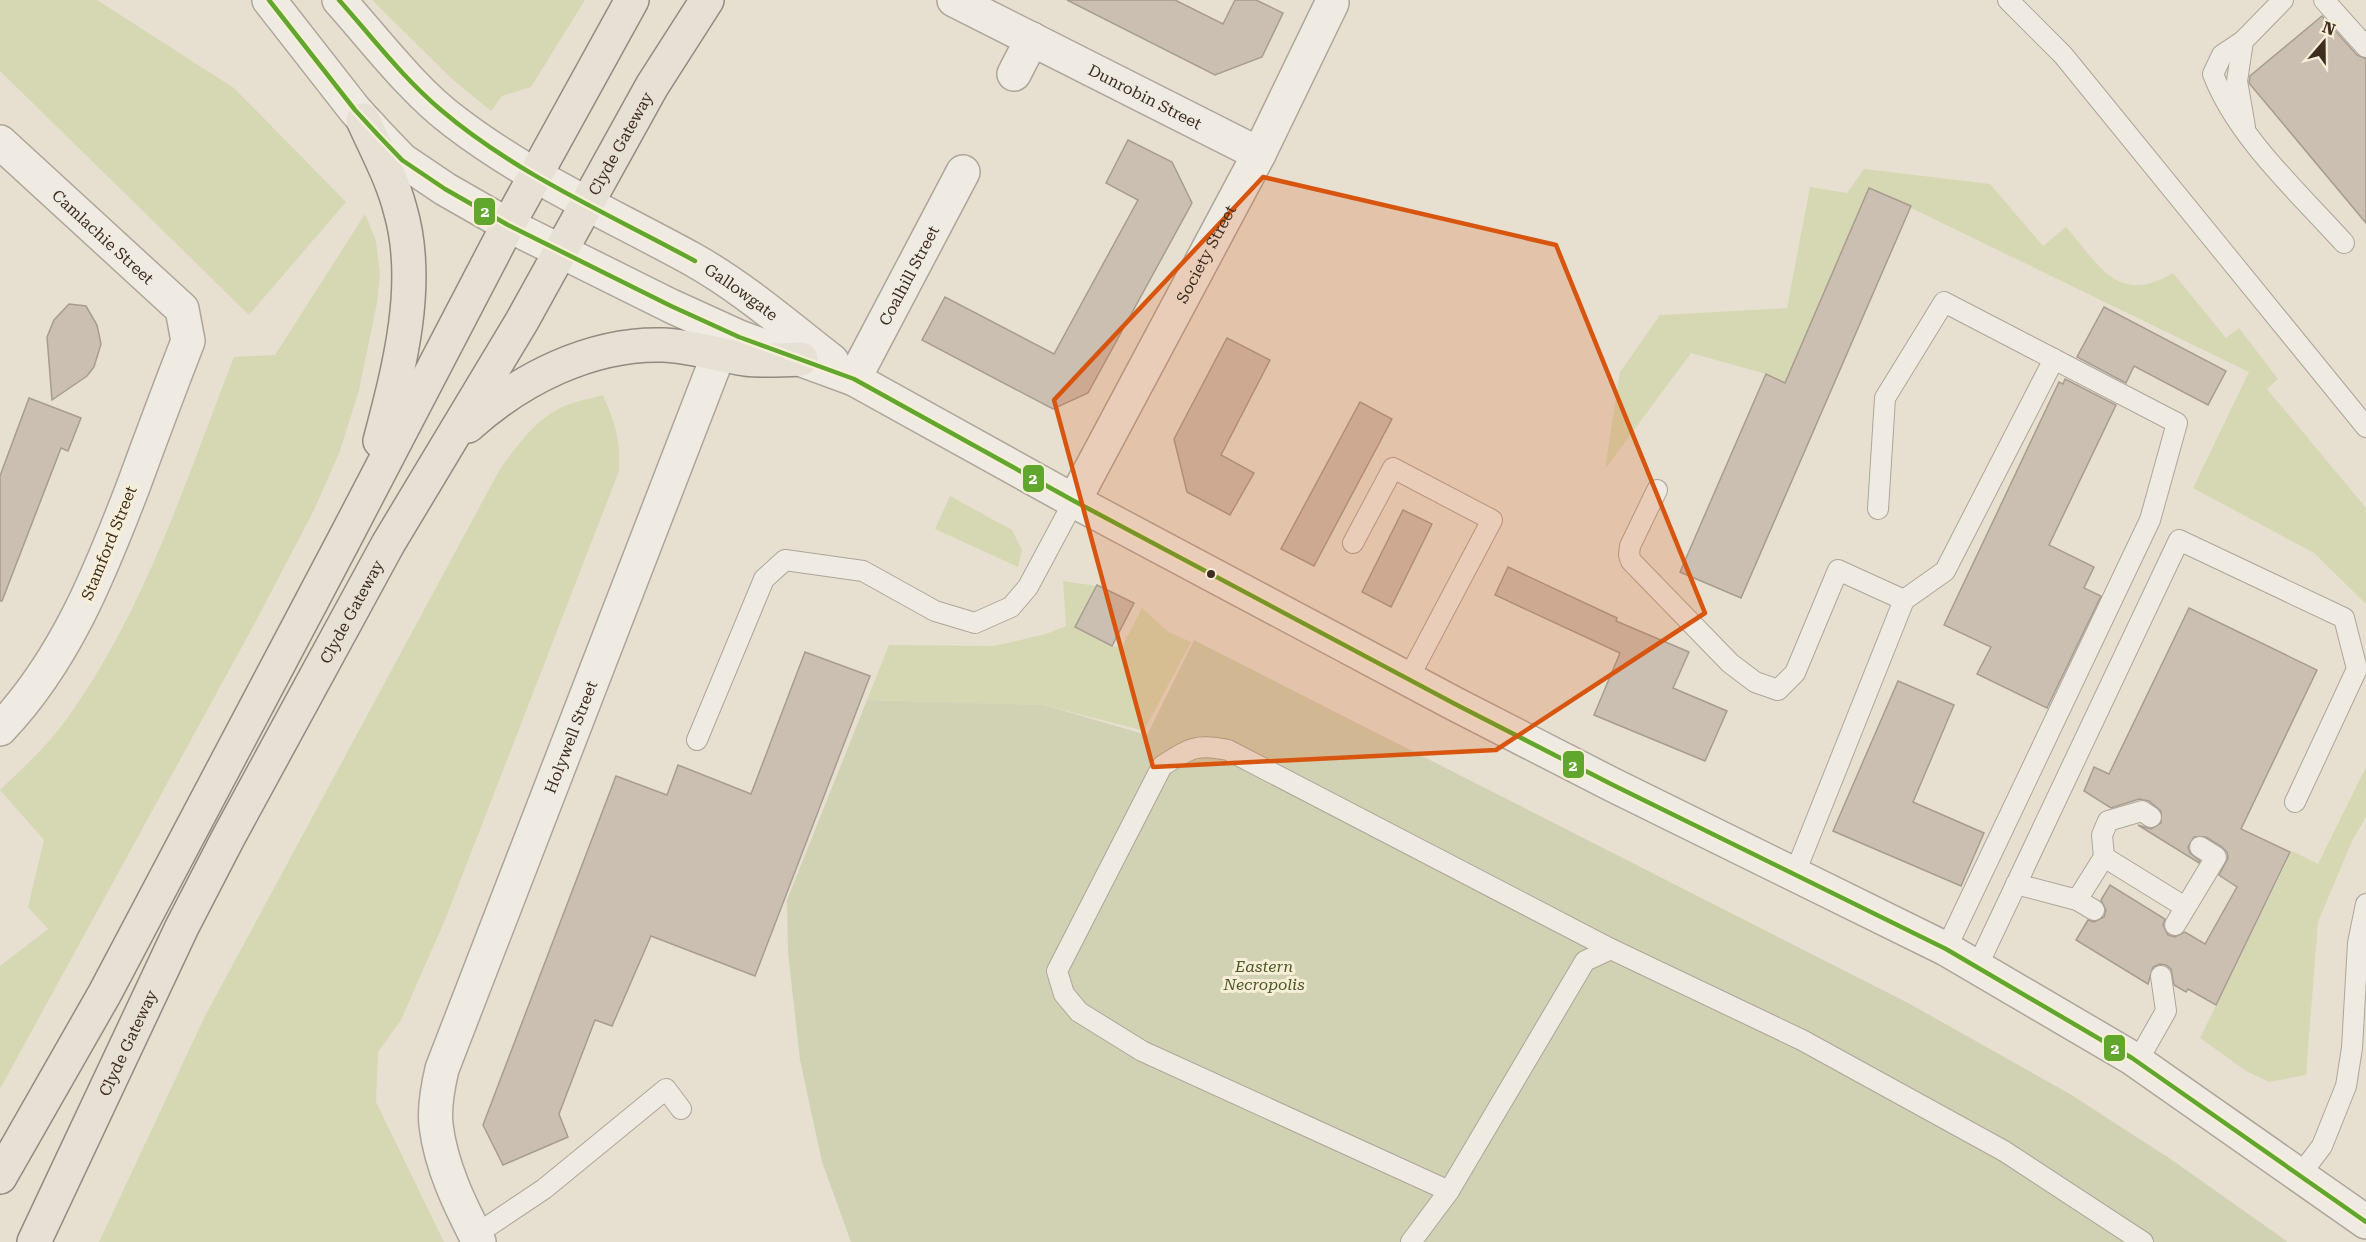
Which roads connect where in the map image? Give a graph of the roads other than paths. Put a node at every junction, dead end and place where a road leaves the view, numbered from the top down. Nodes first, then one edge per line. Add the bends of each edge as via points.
1 (269, 0) edge
2 (339, 0) edge
3 (632, 0) edge
4 (707, 0) edge
5 (954, 0) edge
6 (2008, 0) edge
7 (2283, 0) edge
8 (2324, 0) edge
9 (1332, 3) dead end
10 (1032, 39) junction
11 (2366, 47) edge
12 (1014, 74) dead end
13 (363, 120) junction
14 (0, 142) edge
15 (1258, 154) junction
16 (963, 172) dead end
17 (535, 175) junction
18 (587, 204) junction
19 (508, 225) junction
20 (2344, 243) dead end
21 (560, 251) junction
22 (188, 341) joint
23 (719, 353) junction
24 (801, 359) junction
25 (2054, 359) junction
26 (854, 379) junction
27 (2366, 427) edge
28 (448, 443) junction
29 (1657, 489) dead end
30 (367, 495) junction
31 (1074, 501) junction
32 (1878, 509) dead end
33 (1353, 543) dead end
34 (1904, 600) junction
35 (1408, 679) junction
36 (0, 729) edge
37 (697, 740) dead end
38 (2295, 802) dead end
39 (2151, 817) dead end
40 (2200, 847) dead end
41 (2104, 857) junction
42 (1795, 873) junction
43 (2016, 884) junction
44 (2077, 900) junction
45 (2366, 904) edge
46 (2185, 907) junction
47 (2094, 910) dead end
48 (2175, 925) dead end
49 (1611, 949) junction
50 (1946, 949) junction
51 (1977, 967) junction
52 (2161, 976) dead end
53 (2137, 1062) junction
54 (681, 1109) dead end
55 (2300, 1175) junction
56 (0, 1177) edge
57 (1449, 1191) junction
58 (2366, 1222) edge
59 (477, 1238) edge
60 (34, 1242) edge
61 (1411, 1242) edge
62 (2143, 1242) edge

1 - 13 street, Gallowgate
2 - 17 street, Gallowgate via 452,121
3 - 17 main road
4 - 18 main road, Clyde Gateway via 652,86
5 - 10 street, Dunrobin Street
6 - 27 lane via 2063,56
7 - 20 lane via 2243,41 2223,55 2213,74 2222,98 2246,132
8 - 11 lane
9 - 15 street, Society Street
10 - 12 street
10 - 15 street, Dunrobin Street
13 - 19 street, Gallowgate via 402,160
13 - 30 main road via 401,209 408,287 400,358
14 - 22 street, Camlachie Street via 182,309
15 - 31 street, Society Street
16 - 26 street, Coalhill Street
17 - 18 street, Gallowgate
17 - 19 main road
18 - 21 main road, Clyde Gateway
18 - 26 street, Gallowgate via 694,260 761,305
19 - 21 street, Gallowgate
19 - 30 main road
21 - 24 street, Gallowgate via 700,320
21 - 28 main road, Clyde Gateway
22 - 36 street, Stamford Street via 103,566 75,625 37,683
23 - 24 main road via 764,360
23 - 28 main road via 644,346 577,360 512,392
23 - 59 street, Holywell Street via 449,1047 439,1084 436,1123 443,1161
24 - 26 street, Gallowgate
25 - 32 lane via 1944,302 1885,398
25 - 34 lane via 1945,571
25 - 50 lane via 2177,423 2150,520
26 - 31 street, Gallowgate
28 - 60 main road, Clyde Gateway via 388,544 228,838
29 - 34 lane via 1630,546 1631,561 1710,644 1755,682 1778,690 1794,673 1838,570
30 - 56 main road via 105,993
31 - 35 street, Gallowgate
31 - 37 lane via 1028,587 1011,607 975,623 935,611 863,571 785,560 765,579
33 - 35 lane via 1393,468 1492,520
34 - 42 lane
35 - 42 street, Gallowgate
38 - 43 lane via 2357,669 2344,618 2179,540
39 - 41 lane via 2142,811 2108,821 2102,835
40 - 46 lane via 2216,857
41 - 44 lane
41 - 46 lane
42 - 50 street, Gallowgate
43 - 44 lane
43 - 51 lane
44 - 47 lane
45 - 55 lane via 2358,943 2346,1086 2322,1146
46 - 48 lane
49 - 57 lane via 1585,961
49 - 57 lane via 1228,750 1206,745 1187,750 1162,766 1056,971 1064,994 1079,1012 1142,1051
49 - 62 lane via 1802,1040 2004,1151
50 - 51 street, Gallowgate
51 - 53 street, Gallowgate
52 - 53 lane via 2166,1011
53 - 55 street, Gallowgate
54 - 59 lane via 666,1089
55 - 58 street, Gallowgate
57 - 61 lane

